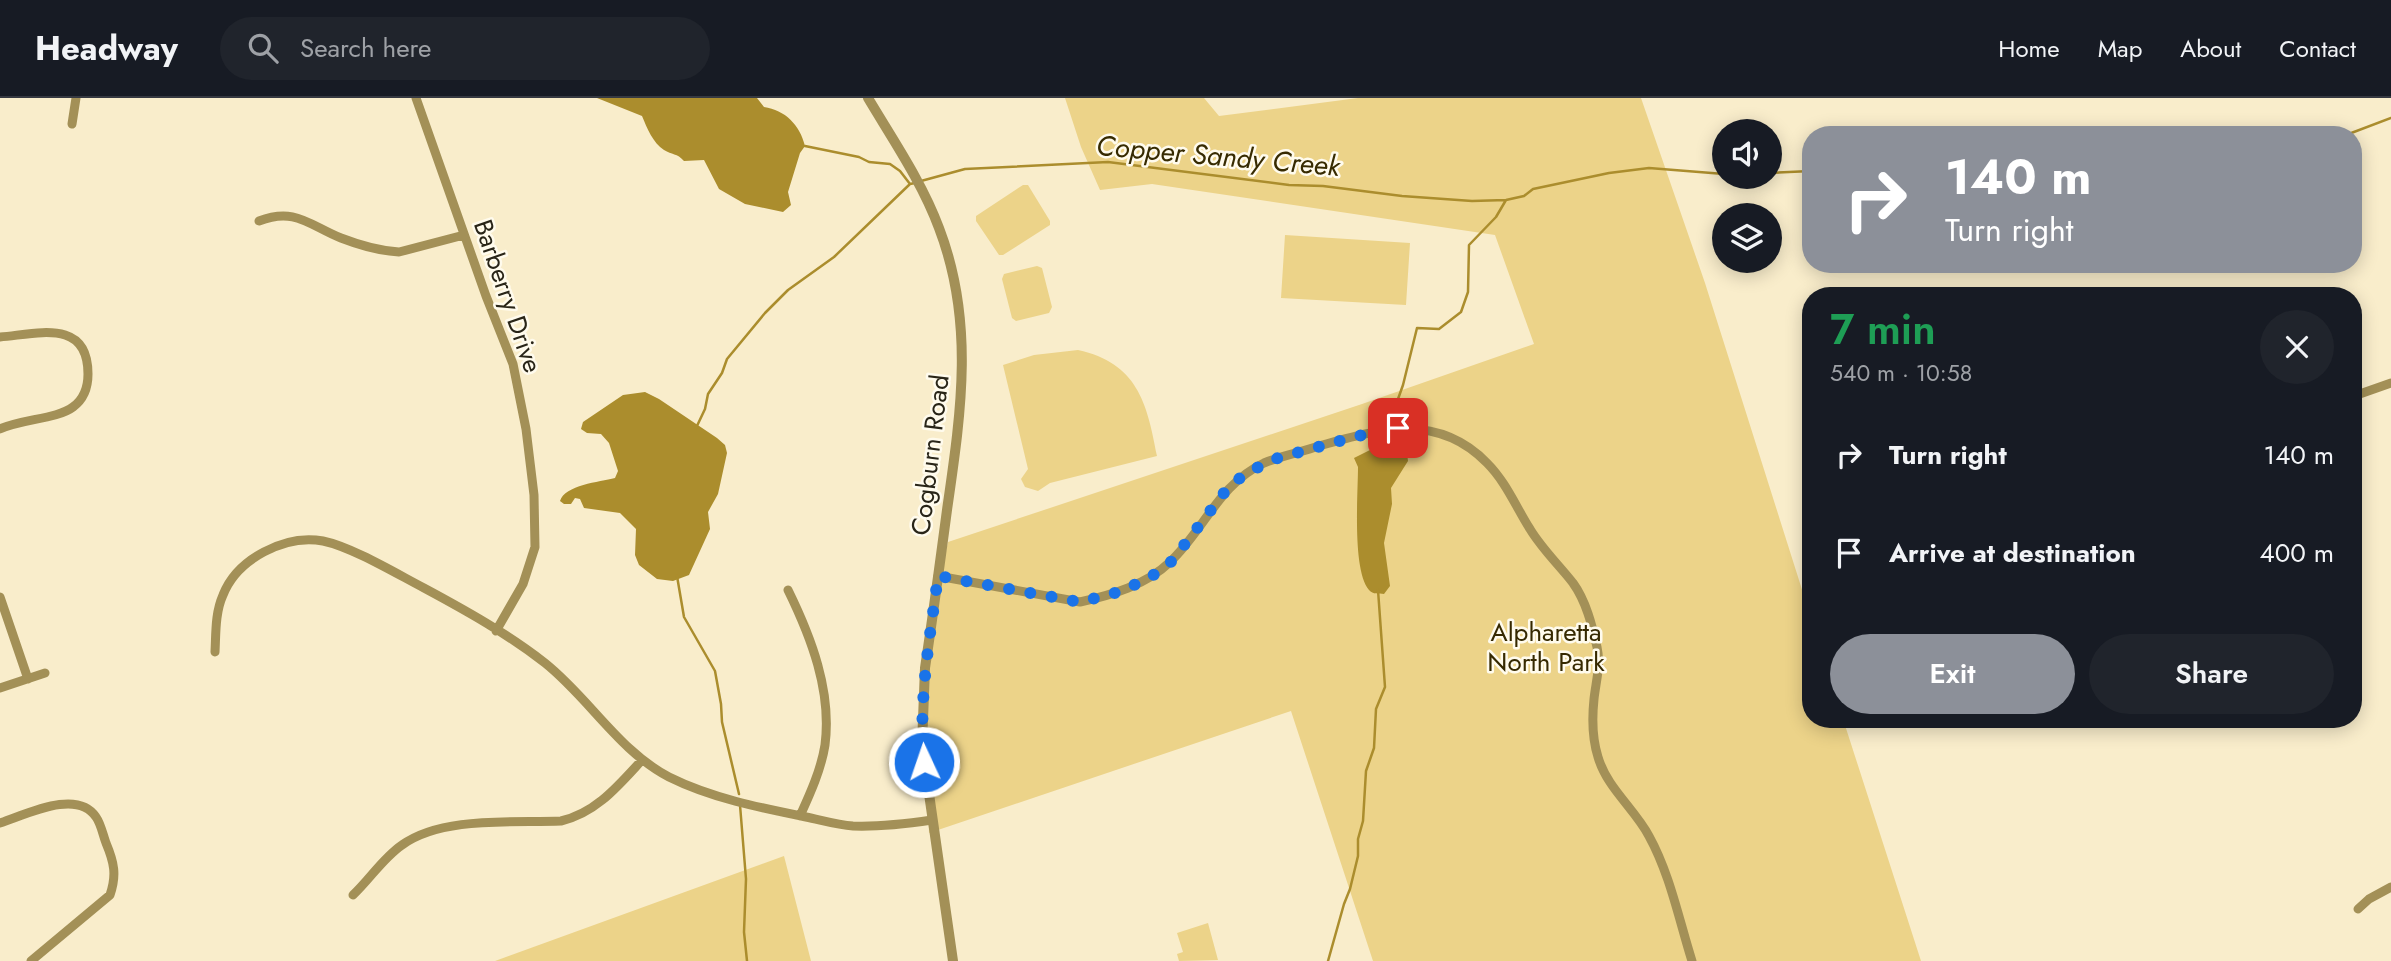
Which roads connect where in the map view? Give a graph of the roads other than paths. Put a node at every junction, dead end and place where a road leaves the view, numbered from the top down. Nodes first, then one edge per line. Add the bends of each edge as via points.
1 (76, 98) edge
2 (416, 98) edge
3 (868, 98) edge
4 (72, 124) dead end
5 (259, 221) dead end
6 (464, 235) junction
7 (0, 337) edge
8 (2391, 383) edge
9 (2362, 393) edge
10 (0, 429) edge
11 (938, 576) junction
12 (788, 590) dead end
13 (0, 597) edge
14 (496, 631) junction
15 (215, 652) dead end
16 (45, 673) dead end
17 (28, 679) junction
18 (0, 688) edge
19 (642, 760) junction
20 (800, 816) junction
21 (932, 820) junction
22 (0, 823) edge
23 (2391, 887) edge
24 (353, 895) dead end
25 (2358, 909) dead end
26 (31, 961) edge
27 (953, 961) edge
28 (1692, 961) edge

1 - 4 street
2 - 6 street, Barberry Drive
3 - 11 street, Cogburn Road via 929,204 948,253 960,311 962,389
5 - 6 street via 276,214 296,217 342,239 399,252
6 - 14 street, Barberry Drive via 513,364 534,495 533,560
7 - 10 street via 61,333 75,339 88,364 88,380 86,392 62,414
8 - 9 street
11 - 21 street, Cogburn Road via 922,714
11 - 28 street via 1080,602 1094,599 1131,587 1162,569 1227,489 1266,462 1384,429 1425,430 1457,440 1479,454 1497,474 1586,607 1598,650 1593,724 1598,756 1612,786 1656,849
12 - 20 street via 810,638 826,714 825,746
13 - 17 street
14 - 15 street via 393,572 333,544 307,540 258,555 238,572 219,606
14 - 19 street via 544,663
16 - 17 street
17 - 18 street
19 - 20 street via 670,778 711,793
19 - 24 street via 601,802 573,819 463,825 413,838 392,853
20 - 21 street via 850,826
21 - 27 street, Cogburn Road
22 - 26 street via 54,805 86,807 96,817 114,863 110,895
23 - 25 street

